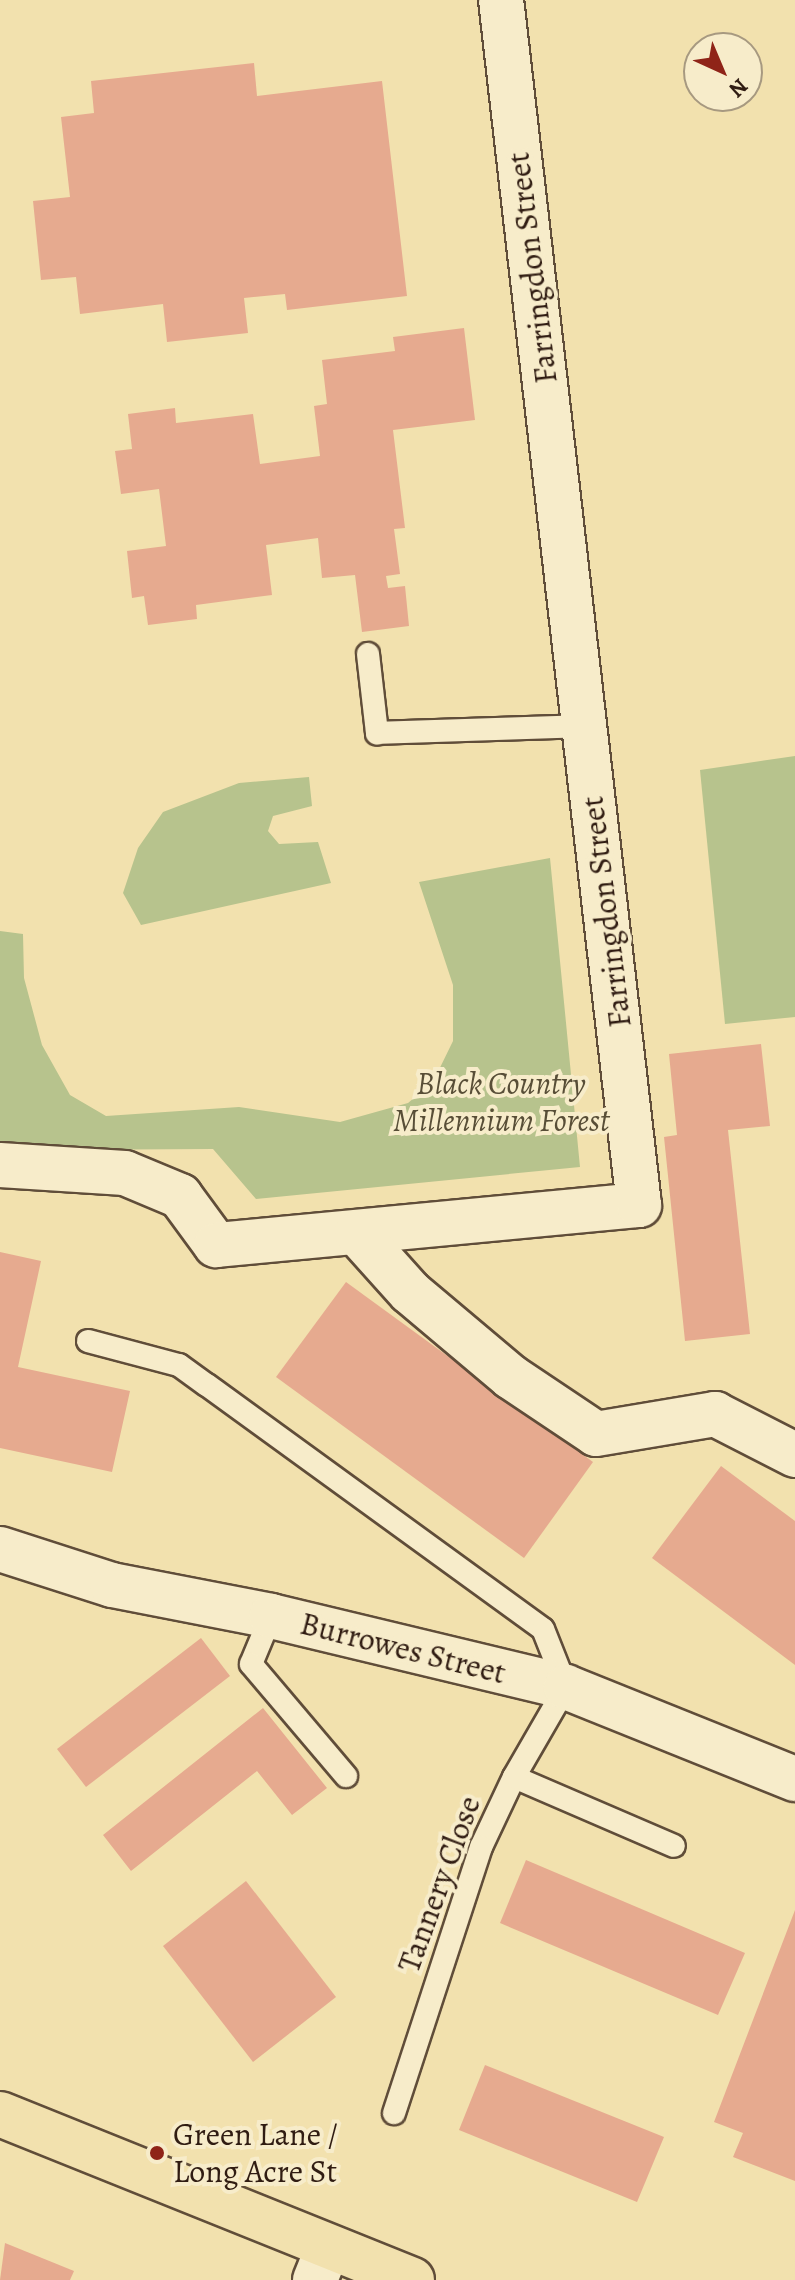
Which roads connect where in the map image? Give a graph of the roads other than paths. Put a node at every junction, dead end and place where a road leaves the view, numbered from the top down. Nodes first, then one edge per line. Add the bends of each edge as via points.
1 (501, 0) edge
2 (368, 654) dead end
3 (584, 726) junction
4 (0, 1165) edge
5 (357, 1233) junction
6 (88, 1341) dead end
7 (795, 1455) edge
8 (0, 1549) edge
9 (271, 1616) junction
10 (566, 1687) junction
11 (346, 1776) dead end
12 (514, 1777) junction
13 (795, 1779) edge
14 (674, 1846) dead end
15 (394, 2113) dead end
16 (0, 2114) edge
17 (321, 2264) edge
18 (412, 2280) edge

1 - 3 street, Farringdon Street
2 - 3 lane via 377,733
3 - 5 street, Farringdon Street via 639,1205
4 - 5 street, Farringdon Street via 125,1173 180,1196 216,1245
5 - 7 street via 399,1283 511,1377 596,1434 715,1414
6 - 10 lane via 179,1365 207,1385 543,1629
8 - 9 street, Burrowes Street via 112,1585
9 - 10 street, Burrowes Street
9 - 11 lane via 251,1664
10 - 12 lane, Tannery Close
10 - 13 street, Burrowes Street
12 - 14 lane
12 - 15 lane, Tannery Close via 481,1847
16 - 17 highway
17 - 18 highway

